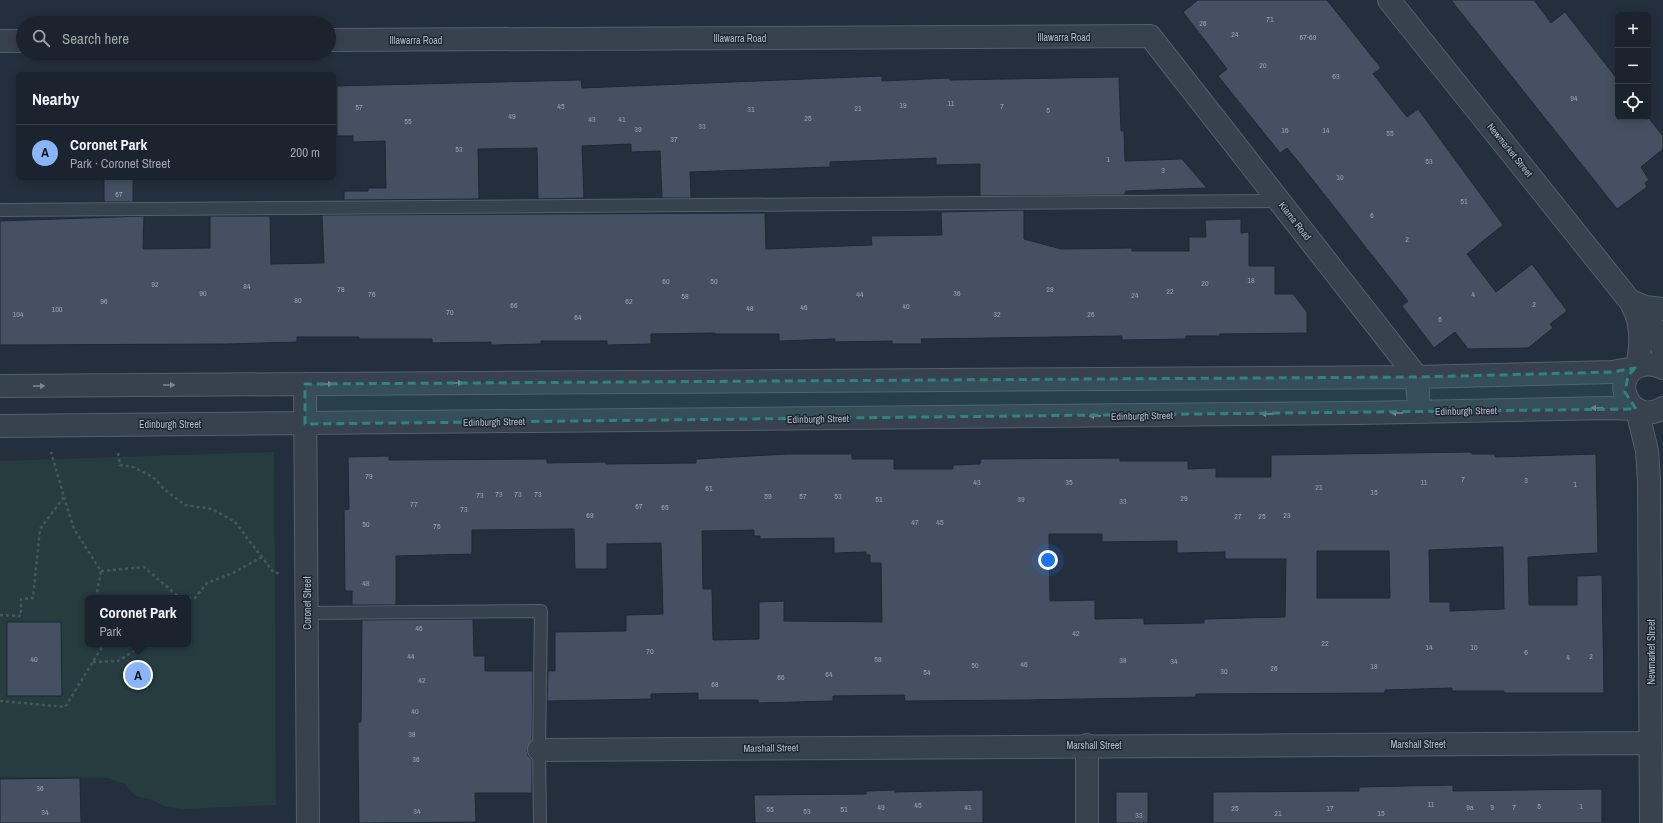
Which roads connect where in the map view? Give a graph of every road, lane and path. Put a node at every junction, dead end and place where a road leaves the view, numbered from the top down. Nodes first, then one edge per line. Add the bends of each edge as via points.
1 (1389, 0) edge
2 (1150, 36) joint
3 (336, 40) edge
4 (0, 41) edge
5 (16, 41) edge
6 (1279, 201) junction
7 (0, 210) edge
8 (1630, 301) junction
9 (1663, 309) edge
10 (1663, 342) edge
11 (1636, 368) junction
12 (1663, 368) edge
13 (1417, 377) junction
14 (305, 384) junction
15 (0, 386) edge
16 (1663, 408) edge
17 (1637, 410) junction
18 (1418, 412) junction
19 (1663, 415) edge
20 (116, 424) junction
21 (305, 424) junction
22 (0, 426) edge
23 (48, 445) dead end
24 (1649, 481) junction
25 (64, 497) junction
26 (262, 557) junction
27 (101, 571) junction
28 (307, 574) junction
29 (97, 595) edge
30 (177, 595) edge
31 (191, 598) edge
32 (1657, 599) edge
33 (307, 613) junction
34 (0, 615) edge
35 (102, 647) edge
36 (140, 647) edge
37 (93, 662) junction
38 (0, 701) edge
39 (1650, 743) junction
40 (1087, 745) junction
41 (539, 750) junction
42 (308, 823) edge
43 (540, 823) edge
44 (1087, 823) edge
45 (1651, 823) edge

1 - 8 street, Newmarket Street
2 - 3 street, Illawarra Road
2 - 6 street, Kiama Road
4 - 5 street
6 - 7 lane
6 - 13 street, Kiama Road
8 - 9 street via 1645,307
8 - 10 street, Newmarket Street
8 - 11 street, Newmarket Street via 1639,324 1640,349
11 - 12 street via 1646,364
11 - 13 street via 1612,372
11 - 17 street via 1628,376 1624,392 1628,402
14 -> 13 street
13 - 18 street
15 -> 14 street
14 - 21 street, Coronet Street
16 - 17 street, Edinburgh Street via 1647,412
17 -> 18 street, Edinburgh Street via 1599,408
17 - 24 street, Newmarket Street via 1647,451
18 -> 21 street, Edinburgh Street
19 - 24 street, Newmarket Street via 1655,440
20 - 21 street, Edinburgh Street
20 - 22 street, Edinburgh Street
20 - 26 path via 120,465 134,467 152,477 185,505 212,509 235,522
21 - 28 street, Coronet Street
23 - 25 path
24 - 32 street, Newmarket Street
25 - 27 path via 74,529
25 - 34 path via 40,529 33,598 21,599 21,616
26 - 28 path via 274,573
26 - 31 path via 233,573 207,583 195,598
27 - 29 path
27 - 30 path via 144,567
28 - 33 street, Coronet Street
32 - 39 street, Newmarket Street
33 - 41 lane via 541,612
33 - 42 street, Coronet Street
35 - 37 path
36 - 37 path via 118,661
37 - 38 path via 65,707
39 - 40 street, Marshall Street
39 - 45 street, Newmarket Street
40 - 41 street, Marshall Street
40 - 44 street
41 - 43 lane

